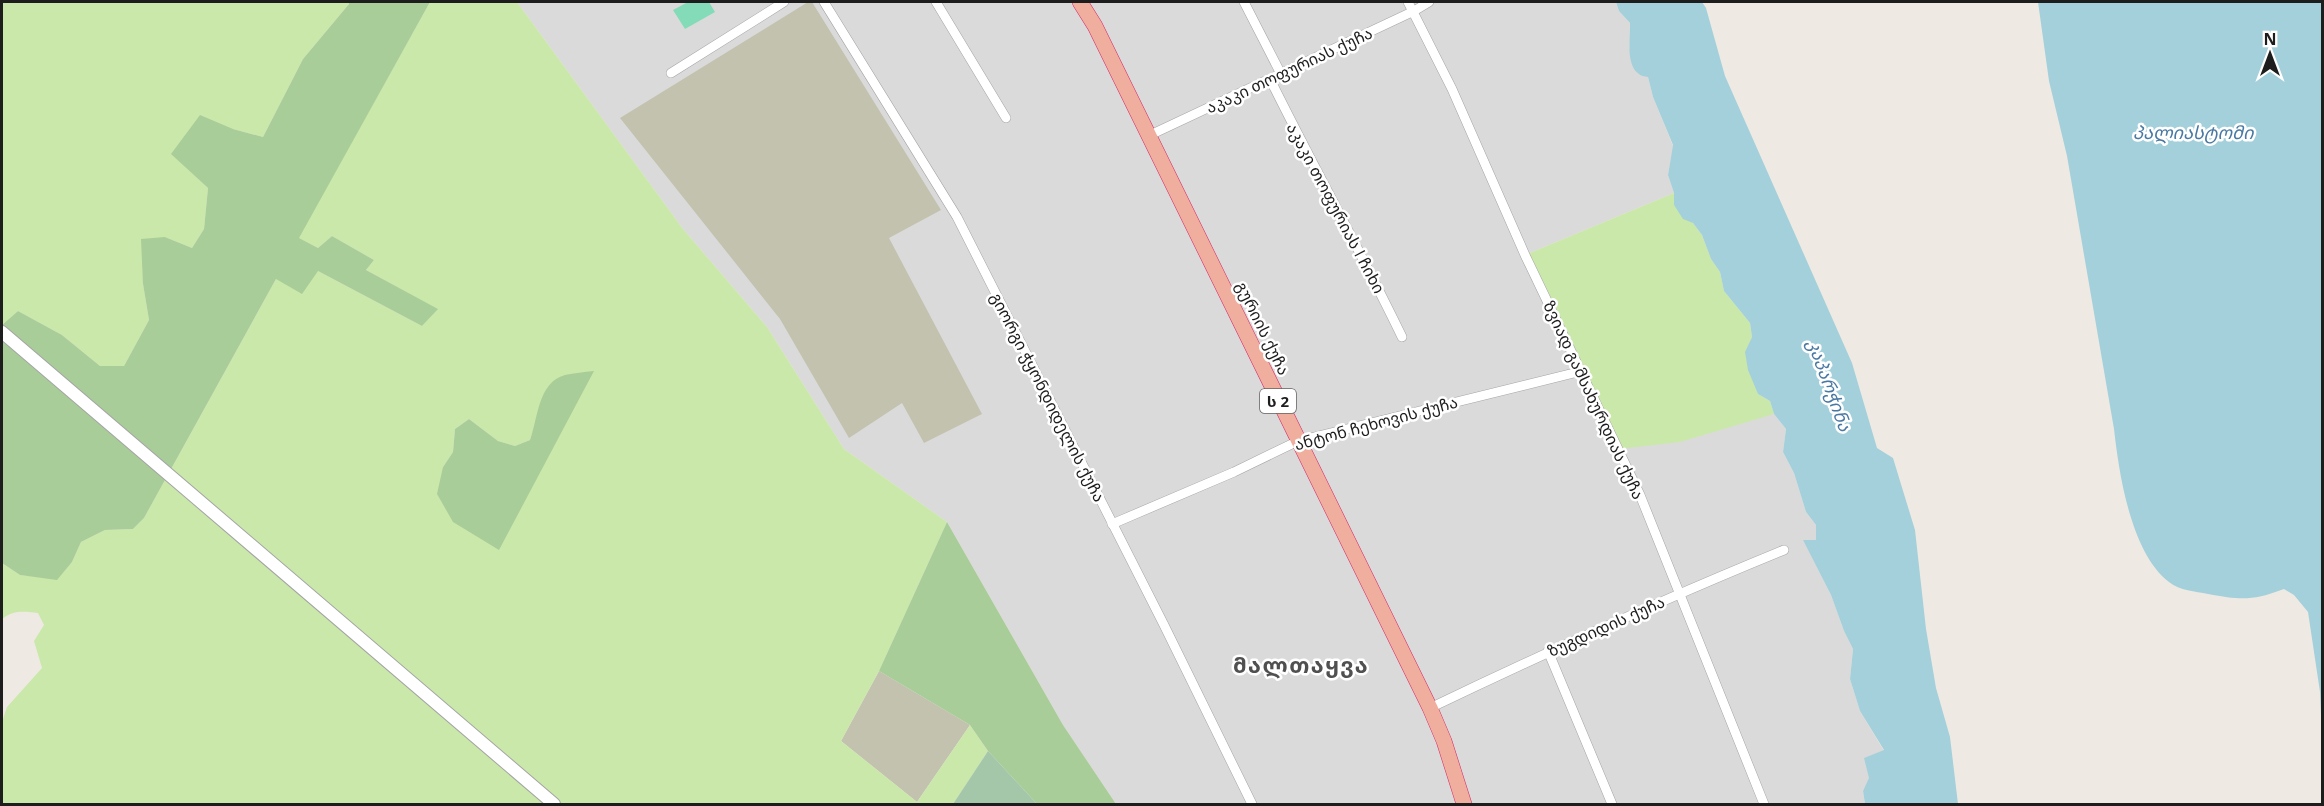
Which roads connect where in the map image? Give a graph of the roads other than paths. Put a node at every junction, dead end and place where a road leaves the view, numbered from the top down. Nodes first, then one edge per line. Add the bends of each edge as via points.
1 (784, 2) edge
2 (824, 2) edge
3 (936, 2) edge
4 (1080, 2) edge
5 (1244, 2) edge
6 (1408, 2) edge
7 (1429, 2) edge
8 (1414, 11) junction
9 (671, 74) dead end
10 (1281, 74) junction
11 (1270, 79) junction
12 (1006, 118) dead end
13 (1148, 136) junction
14 (2, 332) edge
15 (1402, 337) dead end
16 (1582, 371) junction
17 (1298, 441) junction
18 (1112, 524) junction
19 (1784, 550) dead end
20 (1679, 592) junction
21 (1548, 651) junction
22 (1430, 708) junction
23 (1760, 803) edge
24 (554, 804) edge
25 (1252, 804) edge
26 (1464, 804) edge
27 (1612, 804) edge

1 - 9 street
2 - 18 street, გიორგი ჭყონდიდელის ქუჩა via 957,217
3 - 12 street
4 - 13 highway, გურიის ქუჩა / ს 2
5 - 10 street
6 - 8 street, ზვიად გამსახურდიას ქუჩა
7 - 8 street, აკაკი თოფურიას ქუჩა
8 - 10 street, აკაკი თოფურიას ქუჩა
8 - 16 street, ზვიად გამსახურდიას ქუჩა
10 - 11 street, აკაკი თოფურიას ქუჩა
11 - 13 street, აკაკი თოფურიას ქუჩა
11 - 15 street, აკაკი თოფურიას I ჩიხი
13 - 17 highway, გურიის ქუჩა / ს 2
14 - 24 street
16 - 17 street, ანტონ ჩეხოვის ქუჩა
16 - 20 street, ზვიად გამსახურდიას ქუჩა via 1640,495
17 - 18 street, ანტონ ჩეხოვის ქუჩა
17 - 22 highway, გურიის ქუჩა / ს 2
18 - 25 street, გიორგი ჭყონდიდელის ქუჩა
19 - 20 street, ზუგდიდის ქუჩა
20 - 21 street, ზუგდიდის ქუჩა
20 - 23 street, ზვიად გამსახურდიას ქუჩა
21 - 22 street, ზუგდიდის ქუჩა
21 - 27 street
22 - 26 highway, გურიის ქუჩა / ს 2

